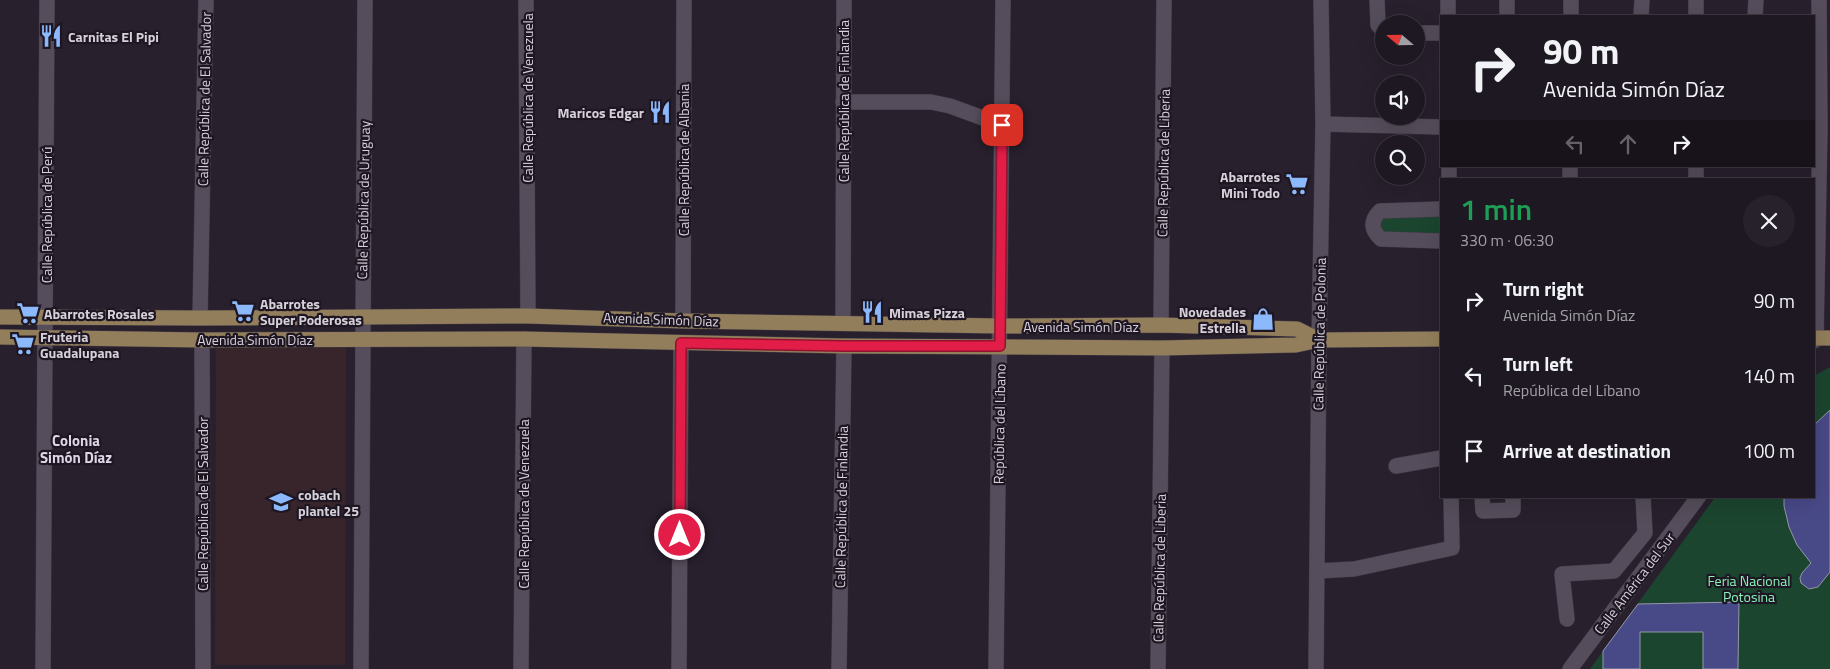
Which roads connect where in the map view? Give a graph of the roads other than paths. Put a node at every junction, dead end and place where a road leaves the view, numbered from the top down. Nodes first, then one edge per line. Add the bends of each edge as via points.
1 (47, 0) edge
2 (206, 0) edge
3 (365, 0) edge
4 (526, 0) edge
5 (684, 0) edge
6 (844, 0) edge
7 (1003, 0) edge
8 (1164, 0) edge
9 (1321, 0) edge
10 (1377, 0) edge
11 (1448, 0) edge
12 (1507, 0) edge
13 (1571, 0) edge
14 (1642, 0) edge
15 (1696, 0) edge
16 (1756, 0) edge
17 (1819, 0) edge
18 (1378, 15) edge
19 (1448, 15) edge
20 (1507, 15) edge
21 (1571, 15) edge
22 (1640, 15) edge
23 (1696, 15) edge
24 (1755, 15) edge
25 (1425, 33) edge
26 (1440, 33) edge
27 (1821, 41) edge
28 (843, 102) junction
29 (1323, 124) junction
30 (1002, 125) junction
31 (1440, 127) edge
32 (1821, 128) edge
33 (1440, 209) edge
34 (1816, 214) edge
35 (1440, 242) edge
36 (1815, 242) edge
37 (362, 316) junction
38 (528, 316) junction
39 (0, 317) edge
40 (45, 317) junction
41 (200, 318) junction
42 (683, 320) junction
43 (843, 323) junction
44 (1161, 325) junction
45 (1000, 326) junction
46 (0, 337) edge
47 (45, 338) junction
48 (362, 339) junction
49 (524, 339) junction
50 (1818, 339) edge
51 (202, 340) junction
52 (1319, 340) junction
53 (1440, 340) edge
54 (681, 343) junction
55 (844, 346) junction
56 (1000, 346) junction
57 (1162, 348) junction
58 (1440, 458) edge
59 (1396, 466) dead end
60 (1451, 498) edge
61 (1482, 498) edge
62 (1513, 498) edge
63 (1643, 498) edge
64 (1697, 498) edge
65 (1317, 571) junction
66 (1568, 619) dead end
67 (43, 669) edge
68 (203, 669) edge
69 (360, 669) edge
70 (521, 669) edge
71 (679, 669) edge
72 (838, 669) edge
73 (996, 669) edge
74 (1158, 669) edge
75 (1316, 669) edge
76 (1570, 669) edge

1 - 40 street, Calle República de Perú
2 - 41 street, Calle República de El Salvador
3 - 37 street, Calle República de Uruguay
4 - 38 street, Calle República de Venezuela
5 - 42 street, Calle República de Albania
6 - 28 street, Calle República de Finlandia
7 - 30 street, República del Líbano
8 - 44 street, Calle República de Liberia
9 - 29 street, Calle República de Polonia
10 - 18 street
11 - 19 street
12 - 20 street
13 - 21 street
14 - 22 street
15 - 23 street
16 - 24 street
17 - 27 street
25 - 26 street
27 - 32 street
28 - 30 street via 931,102
28 - 43 street, Calle República de Finlandia
29 - 31 street
29 - 52 street, Calle República de Polonia
30 - 45 street, República del Líbano
32 - 34 street
33 - 35 street via 1380,211 1374,216 1372,225 1381,240
34 - 36 street
36 - 50 street
37 - 38 main road, Avenida Simón Díaz
37 - 41 main road, Avenida Simón Díaz
37 - 48 street, Calle República de Uruguay
38 - 42 main road, Avenida Simón Díaz
39 - 40 main road, Avenida Simón Díaz
40 - 41 main road, Avenida Simón Díaz
40 - 47 street, Calle República de Perú
42 - 43 main road, Avenida Simón Díaz
43 - 45 main road, Avenida Simón Díaz
44 - 45 main road, Avenida Simón Díaz
44 - 52 main road, Avenida Simón Díaz via 1297,329
45 - 56 street, República del Líbano
46 - 47 main road, Avenida Simón Díaz
47 - 51 main road, Avenida Simón Díaz
47 - 67 street, Calle República de Perú
48 - 49 main road, Avenida Simón Díaz
48 - 51 main road, Avenida Simón Díaz
48 - 69 street, Calle República de Uruguay
49 - 54 main road, Avenida Simón Díaz
49 - 70 street, Calle República de Venezuela
51 - 68 street, Calle República de El Salvador
52 - 53 main road, Avenida Simón Díaz
52 - 57 main road, Avenida Simón Díaz via 1296,345
52 - 65 street, Calle República de Polonia
54 - 55 main road, Avenida Simón Díaz
54 - 71 street
55 - 56 main road, Avenida Simón Díaz
55 - 72 street, Calle República de Finlandia
56 - 57 main road, Avenida Simón Díaz
56 - 73 street, República del Líbano
57 - 74 street, Calle República de Liberia
58 - 59 street
60 - 65 street via 1452,548 1354,569
61 - 62 street via 1483,511 1513,510
63 - 66 street via 1645,534 1614,571 1562,574
64 - 76 street, Calle América del Sur
65 - 75 street, Calle República de Polonia

